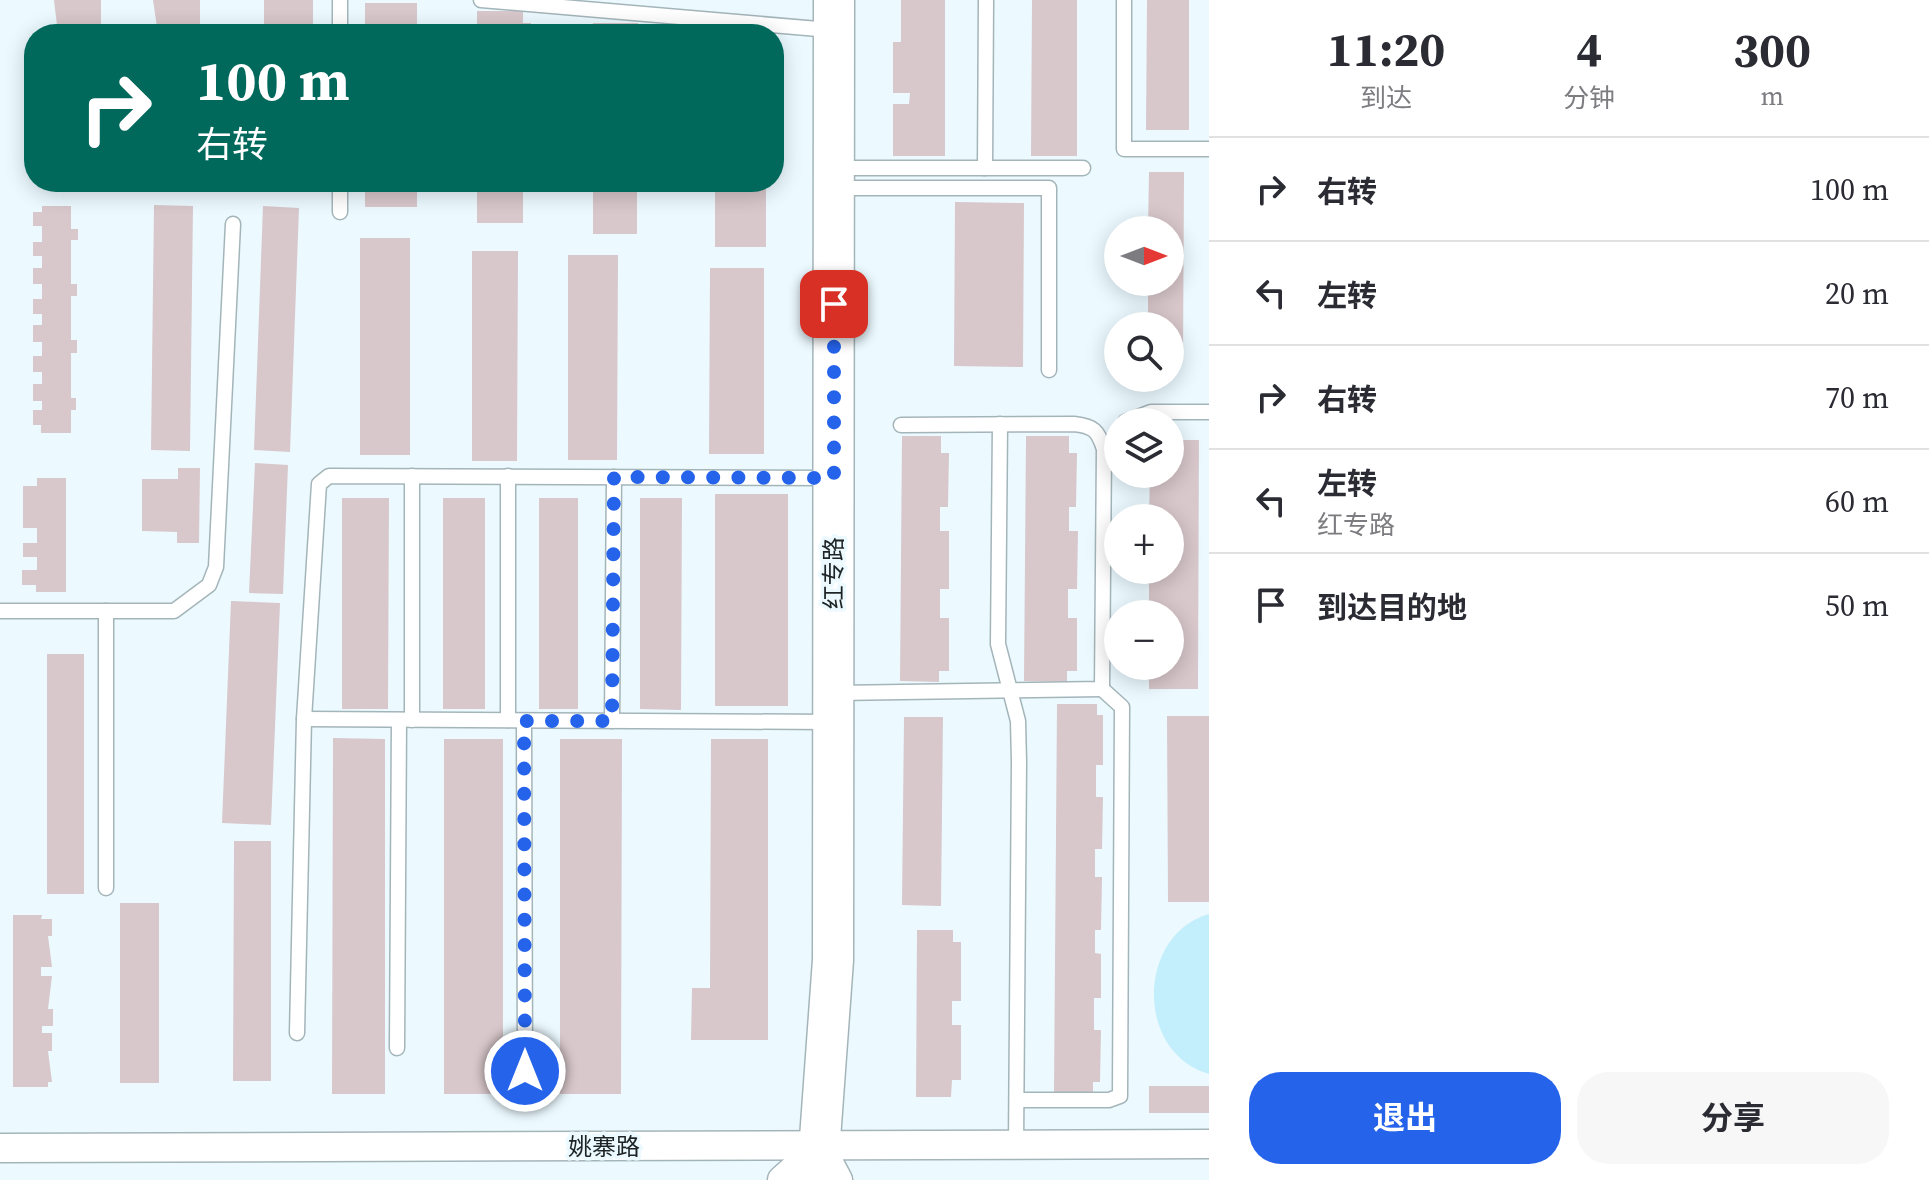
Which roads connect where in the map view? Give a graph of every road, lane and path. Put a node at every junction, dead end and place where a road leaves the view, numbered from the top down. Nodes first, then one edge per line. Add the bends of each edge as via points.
1 (340, 0) edge
2 (481, 0) edge
3 (986, 0) edge
4 (1124, 0) edge
5 (834, 15) edge
6 (340, 24) edge
7 (1209, 149) edge
8 (985, 168) junction
9 (1083, 168) dead end
10 (834, 178) junction
11 (340, 192) edge
12 (340, 212) dead end
13 (233, 224) dead end
14 (1049, 370) dead end
15 (1184, 412) edge
16 (1209, 412) edge
17 (1000, 424) junction
18 (901, 425) dead end
19 (1104, 429) edge
20 (1098, 431) junction
21 (412, 476) junction
22 (508, 476) junction
23 (614, 477) junction
24 (834, 478) junction
25 (0, 611) edge
26 (106, 611) junction
27 (1102, 689) junction
28 (1009, 690) junction
29 (833, 707) junction
30 (304, 719) junction
31 (405, 720) junction
32 (508, 720) junction
33 (524, 721) junction
34 (612, 721) junction
35 (106, 888) dead end
36 (297, 1033) dead end
37 (397, 1048) dead end
38 (525, 1071) dead end
39 (1017, 1100) junction
40 (1209, 1144) edge
41 (1016, 1145) junction
42 (0, 1148) edge
43 (815, 1169) edge
44 (782, 1180) edge
45 (838, 1180) edge

1 - 6 lane
2 - 5 lane
3 - 8 lane
4 - 7 lane via 1124,149
5 - 10 street, 红专路
8 - 9 lane
8 - 10 lane
10 - 14 lane via 1049,188
10 - 24 street, 红专路
11 - 12 lane
13 - 26 lane via 216,567 209,585 174,611
15 - 16 lane
17 - 18 lane
17 - 20 lane via 1074,424
17 - 28 lane via 998,644
19 - 20 lane
20 - 27 lane via 1104,449
21 - 22 lane
21 - 30 lane via 329,476 319,484
21 - 31 lane
22 - 23 lane
22 - 32 lane
23 - 24 lane
23 - 34 lane
24 - 29 street, 红专路
25 - 26 lane
26 - 35 lane
27 - 28 lane
27 - 39 lane via 1122,707 1120,1096
28 - 29 lane
28 - 39 lane via 1018,721 1019,762
29 - 34 lane
29 - 43 street, 红专路 via 833,960
30 - 31 lane
30 - 36 lane
31 - 32 lane
31 - 37 lane
32 - 33 lane
33 - 34 lane
33 - 38 lane
39 - 41 lane
40 - 41 street, 姚寨路
41 - 43 street, 姚寨路
42 - 43 street, 姚寨路
43 - 44 street
43 - 45 street

